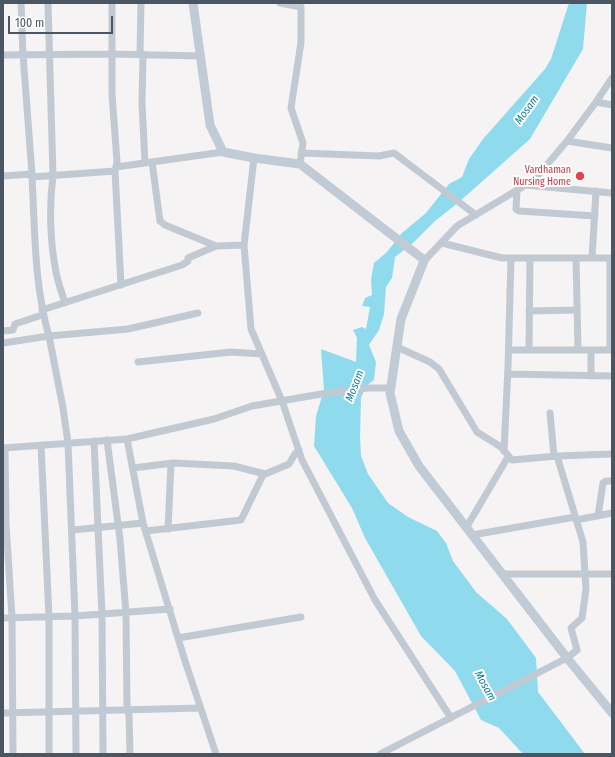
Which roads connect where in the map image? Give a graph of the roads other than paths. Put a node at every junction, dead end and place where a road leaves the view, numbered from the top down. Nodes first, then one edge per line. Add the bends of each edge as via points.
1 (21, 3) edge
2 (48, 3) edge
3 (112, 3) edge
4 (141, 3) edge
5 (193, 3) edge
6 (280, 3) edge
7 (301, 5) edge
8 (49, 54) junction
9 (112, 54) junction
10 (141, 54) junction
11 (3, 55) edge
12 (23, 55) junction
13 (201, 56) junction
14 (612, 78) edge
15 (596, 102) junction
16 (612, 105) edge
17 (567, 141) junction
18 (612, 148) edge
19 (223, 152) junction
20 (301, 153) junction
21 (254, 158) junction
22 (148, 162) junction
23 (300, 164) junction
24 (116, 169) junction
25 (3, 176) edge
26 (32, 176) junction
27 (53, 176) junction
28 (525, 185) junction
29 (517, 190) junction
30 (596, 191) junction
31 (612, 193) edge
32 (476, 215) junction
33 (594, 216) junction
34 (442, 242) junction
35 (244, 245) junction
36 (216, 246) junction
37 (511, 258) junction
38 (530, 258) junction
39 (576, 258) junction
40 (592, 258) junction
41 (611, 258) edge
42 (424, 260) junction
43 (121, 285) junction
44 (65, 302) junction
45 (577, 310) junction
46 (529, 311) junction
47 (42, 312) junction
48 (198, 313) dead end
49 (3, 331) edge
50 (49, 336) junction
51 (3, 343) edge
52 (397, 347) junction
53 (509, 350) junction
54 (529, 350) junction
55 (578, 350) junction
56 (591, 350) junction
57 (611, 350) edge
58 (262, 354) junction
59 (138, 362) dead end
60 (508, 374) junction
61 (591, 376) junction
62 (612, 376) edge
63 (390, 388) junction
64 (282, 401) junction
65 (550, 413) dead end
66 (127, 439) junction
67 (107, 440) junction
68 (94, 441) junction
69 (68, 443) junction
70 (41, 445) junction
71 (4, 448) edge
72 (299, 450) junction
73 (506, 454) junction
74 (612, 454) edge
75 (556, 456) junction
76 (171, 464) junction
77 (133, 468) junction
78 (265, 474) junction
79 (612, 481) edge
80 (612, 513) edge
81 (598, 516) junction
82 (576, 518) junction
83 (143, 523) junction
84 (118, 526) junction
85 (98, 528) junction
86 (168, 529) junction
87 (73, 530) junction
88 (146, 531) junction
89 (469, 531) junction
90 (502, 574) junction
91 (612, 574) edge
92 (585, 575) junction
93 (170, 609) junction
94 (126, 613) junction
95 (102, 614) junction
96 (75, 616) junction
97 (12, 617) junction
98 (49, 617) junction
99 (301, 617) dead end
100 (3, 618) edge
101 (178, 638) junction
102 (568, 658) junction
103 (200, 708) junction
104 (102, 710) junction
105 (127, 710) junction
106 (76, 711) junction
107 (3, 712) edge
108 (13, 712) junction
109 (49, 712) junction
110 (612, 713) edge
111 (454, 716) junction
112 (13, 754) edge
113 (49, 754) edge
114 (76, 754) edge
115 (103, 754) edge
116 (130, 754) edge
117 (216, 754) edge
118 (380, 754) edge

1 - 12 street
2 - 8 street
3 - 9 street
4 - 10 street
5 - 13 street
6 - 7 street
7 - 20 street via 301,42 291,108 303,143
8 - 9 street
8 - 12 street
8 - 27 street
9 - 10 street
9 - 24 street
10 - 13 street
10 - 22 street
11 - 12 street
12 - 26 street
13 - 19 street via 210,124
14 - 15 street
15 - 16 street
15 - 17 street
17 - 18 street
17 - 28 street via 534,180
19 - 21 street
19 - 22 street
20 - 23 street
20 - 32 street via 379,156 395,153
21 - 23 street
21 - 35 street
22 - 24 street
22 - 36 street via 160,221
23 - 42 street
24 - 27 street
24 - 43 street
25 - 26 street
26 - 27 street
26 - 47 street
27 - 44 street via 50,195 51,223 56,272
28 - 29 street
28 - 30 street
29 - 32 street
29 - 33 street via 515,206 520,211
30 - 31 street
30 - 33 street
32 - 34 street via 457,226
33 - 40 street
34 - 37 street
34 - 42 street
35 - 36 street
35 - 58 street via 251,329
36 - 43 street via 188,258 188,261 182,264
37 - 38 street
37 - 53 street
38 - 39 street
38 - 46 street
39 - 40 street
39 - 45 street
40 - 41 street
41 - 57 street
42 - 52 street via 401,319
43 - 44 street
44 - 47 street
45 - 46 street
45 - 55 street
46 - 54 street
47 - 49 street via 15,324 13,330
47 - 50 street
48 - 50 street via 128,328
50 - 51 street
50 - 69 street
52 - 63 street
52 - 73 street via 430,362 439,369 476,432 501,446
53 - 54 street
53 - 60 street
54 - 55 street
55 - 56 street
56 - 57 street
56 - 61 street
58 - 59 street via 231,352
58 - 64 street
60 - 61 street
60 - 73 street
61 - 62 street
63 - 64 street via 368,388
63 - 89 street via 399,431 420,466
64 - 66 street via 252,406 214,419
64 - 72 street
65 - 75 street
66 - 67 street
66 - 77 street
67 - 68 street
67 - 84 street
68 - 69 street
68 - 85 street
69 - 70 street
69 - 87 street
70 - 71 street
70 - 98 street
71 - 97 street
72 - 78 street via 289,464
72 - 111 street via 375,600
73 - 75 street via 512,460
73 - 89 street
74 - 75 street
75 - 82 street
76 - 77 street
76 - 78 street via 237,466
76 - 86 street
77 - 83 street
78 - 86 street via 241,520
79 - 81 street via 603,483
80 - 81 street
81 - 82 street
82 - 89 street
82 - 92 street via 583,542
83 - 84 street
83 - 88 street
84 - 85 street
84 - 94 street
85 - 87 street
85 - 95 street
86 - 88 street
87 - 96 street
88 - 93 street
89 - 90 street
90 - 92 street
90 - 102 street
91 - 92 street
92 - 102 street via 582,618 571,628 577,650
93 - 94 street
93 - 101 street
94 - 95 street
94 - 105 street
95 - 96 street
95 - 104 street
96 - 98 street
96 - 106 street
97 - 98 street
97 - 100 street
97 - 108 street
98 - 109 street
99 - 101 street
101 - 103 street
102 - 110 street
102 - 111 street
103 - 105 street
103 - 117 street
104 - 105 street
104 - 106 street
104 - 115 street
105 - 116 street
106 - 109 street
106 - 114 street
107 - 108 street
108 - 109 street
108 - 112 street
109 - 113 street
111 - 118 street

